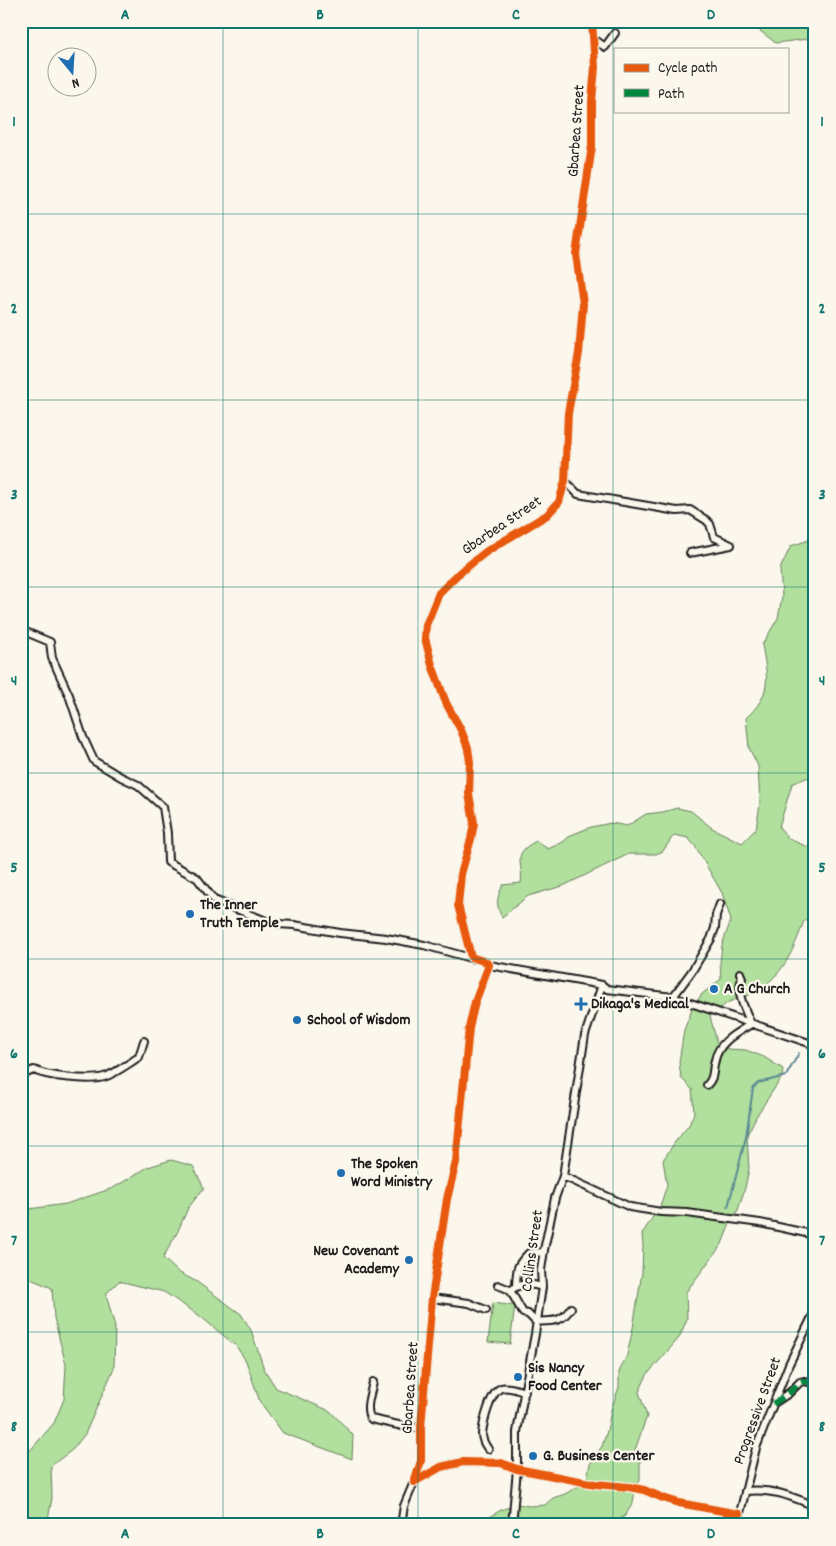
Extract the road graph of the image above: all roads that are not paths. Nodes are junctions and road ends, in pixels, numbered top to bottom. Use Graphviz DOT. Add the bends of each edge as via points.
graph roads {
  1 [pos="592,21"];
  2 [pos="615,33"];
  3 [pos="594,39"];
  4 [pos="565,481"];
  5 [pos="690,553"];
  6 [pos="21,630"];
  7 [pos="720,904"];
  8 [pos="488,964"];
  9 [pos="740,973"];
  10 [pos="602,985"];
  11 [pos="672,997"];
  12 [pos="752,1024"];
  13 [pos="815,1039"];
  14 [pos="144,1041"];
  15 [pos="806,1043"];
  16 [pos="815,1045"];
  17 [pos="21,1075"];
  18 [pos="707,1085"];
  19 [pos="563,1176"];
  20 [pos="815,1235"];
  21 [pos="544,1252"];
  22 [pos="498,1285"];
  23 [pos="516,1286"];
  24 [pos="542,1287"];
  25 [pos="510,1290"];
  26 [pos="432,1298"];
  27 [pos="571,1308"];
  28 [pos="486,1310"];
  29 [pos="815,1311"];
  30 [pos="536,1322"];
  31 [pos="374,1382"];
  32 [pos="815,1383"];
  33 [pos="525,1392"];
  34 [pos="773,1404"];
  35 [pos="421,1427"];
  36 [pos="488,1449"];
  37 [pos="517,1469"];
  38 [pos="414,1482"];
  39 [pos="745,1491"];
  40 [pos="815,1506"];
  41 [pos="739,1514"];
  42 [pos="401,1525"];
  43 [pos="512,1525"];
  44 [pos="737,1525"];
  1 -- 3 [label="street, Gbarbea Street"];
  2 -- 3 [label="street" via="605,47"];
  3 -- 4 [label="street, Gbarbea Street" via="592,146 576,254 583,304 579,353 568,412"];
  4 -- 5 [label="street" via="578,494 677,511 690,510 710,524 714,537 732,545"];
  4 -- 8 [label="street, Gbarbea Street" via="559,502 548,515 487,551 458,574 439,594 426,625 425,638 432,664 468,748 469,794 474,823 461,874 458,905 471,957"];
  6 -- 8 [label="street" via="50,642 52,658 94,761 138,785 163,807 168,862 197,878 214,900 278,924 424,945"];
  7 -- 11 [label="street" via="711,939"];
  8 -- 10 [label="street"];
  8 -- 26 [label="street, Gbarbea Street" via="469,1028 456,1162"];
  9 -- 12 [label="street" via="743,1007"];
  10 -- 11 [label="street" via="607,989"];
  10 -- 19 [label="street, Collins Street" via="585,1035"];
  11 -- 12 [label="street"];
  12 -- 15 [label="street"];
  12 -- 18 [label="street" via="728,1038 716,1057 712,1080"];
  13 -- 15 [label="street"];
  14 -- 17 [label="street" via="139,1057 105,1077 80,1078 34,1070"];
  15 -- 16 [label="street"];
  19 -- 20 [label="street" via="630,1206 760,1223"];
  19 -- 21 [label="street, Collins Street" via="554,1198"];
  21 -- 23 [label="street" via="529,1253 521,1260"];
  21 -- 24 [label="street, Collins Street"];
  22 -- 25 [label="street"];
  23 -- 24 [label="street"];
  23 -- 25 [label="street"];
  24 -- 30 [label="street, Collins Street"];
  25 -- 30 [label="street" via="523,1313"];
  26 -- 28 [label="street" via="469,1303"];
  26 -- 35 [label="street, Gbarbea Street"];
  27 -- 30 [label="street" via="563,1318"];
  29 -- 34 [label="street, Progressive Street"];
  30 -- 33 [label="street, Collins Street"];
  31 -- 35 [label="street" via="368,1408 370,1419"];
  32 -- 34 [label="street" via="800,1382"];
  33 -- 36 [label="street" via="500,1388 494,1394 482,1434"];
  33 -- 37 [label="street, Collins Street" via="517,1432"];
  34 -- 39 [label="street, Progressive Street" via="756,1448"];
  35 -- 38 [label="street, Gbarbea Street" via="421,1461"];
  37 -- 38 [label="street" via="501,1463 463,1462 441,1467"];
  37 -- 41 [label="street" via="595,1484 620,1485 678,1503"];
  37 -- 43 [label="street, Collins Street"];
  38 -- 42 [label="street, Gbarbea Street" via="404,1506"];
  39 -- 40 [label="street" via="761,1489"];
  39 -- 41 [label="street, Progressive Street"];
  41 -- 44 [label="street, Progressive Street"];
}
